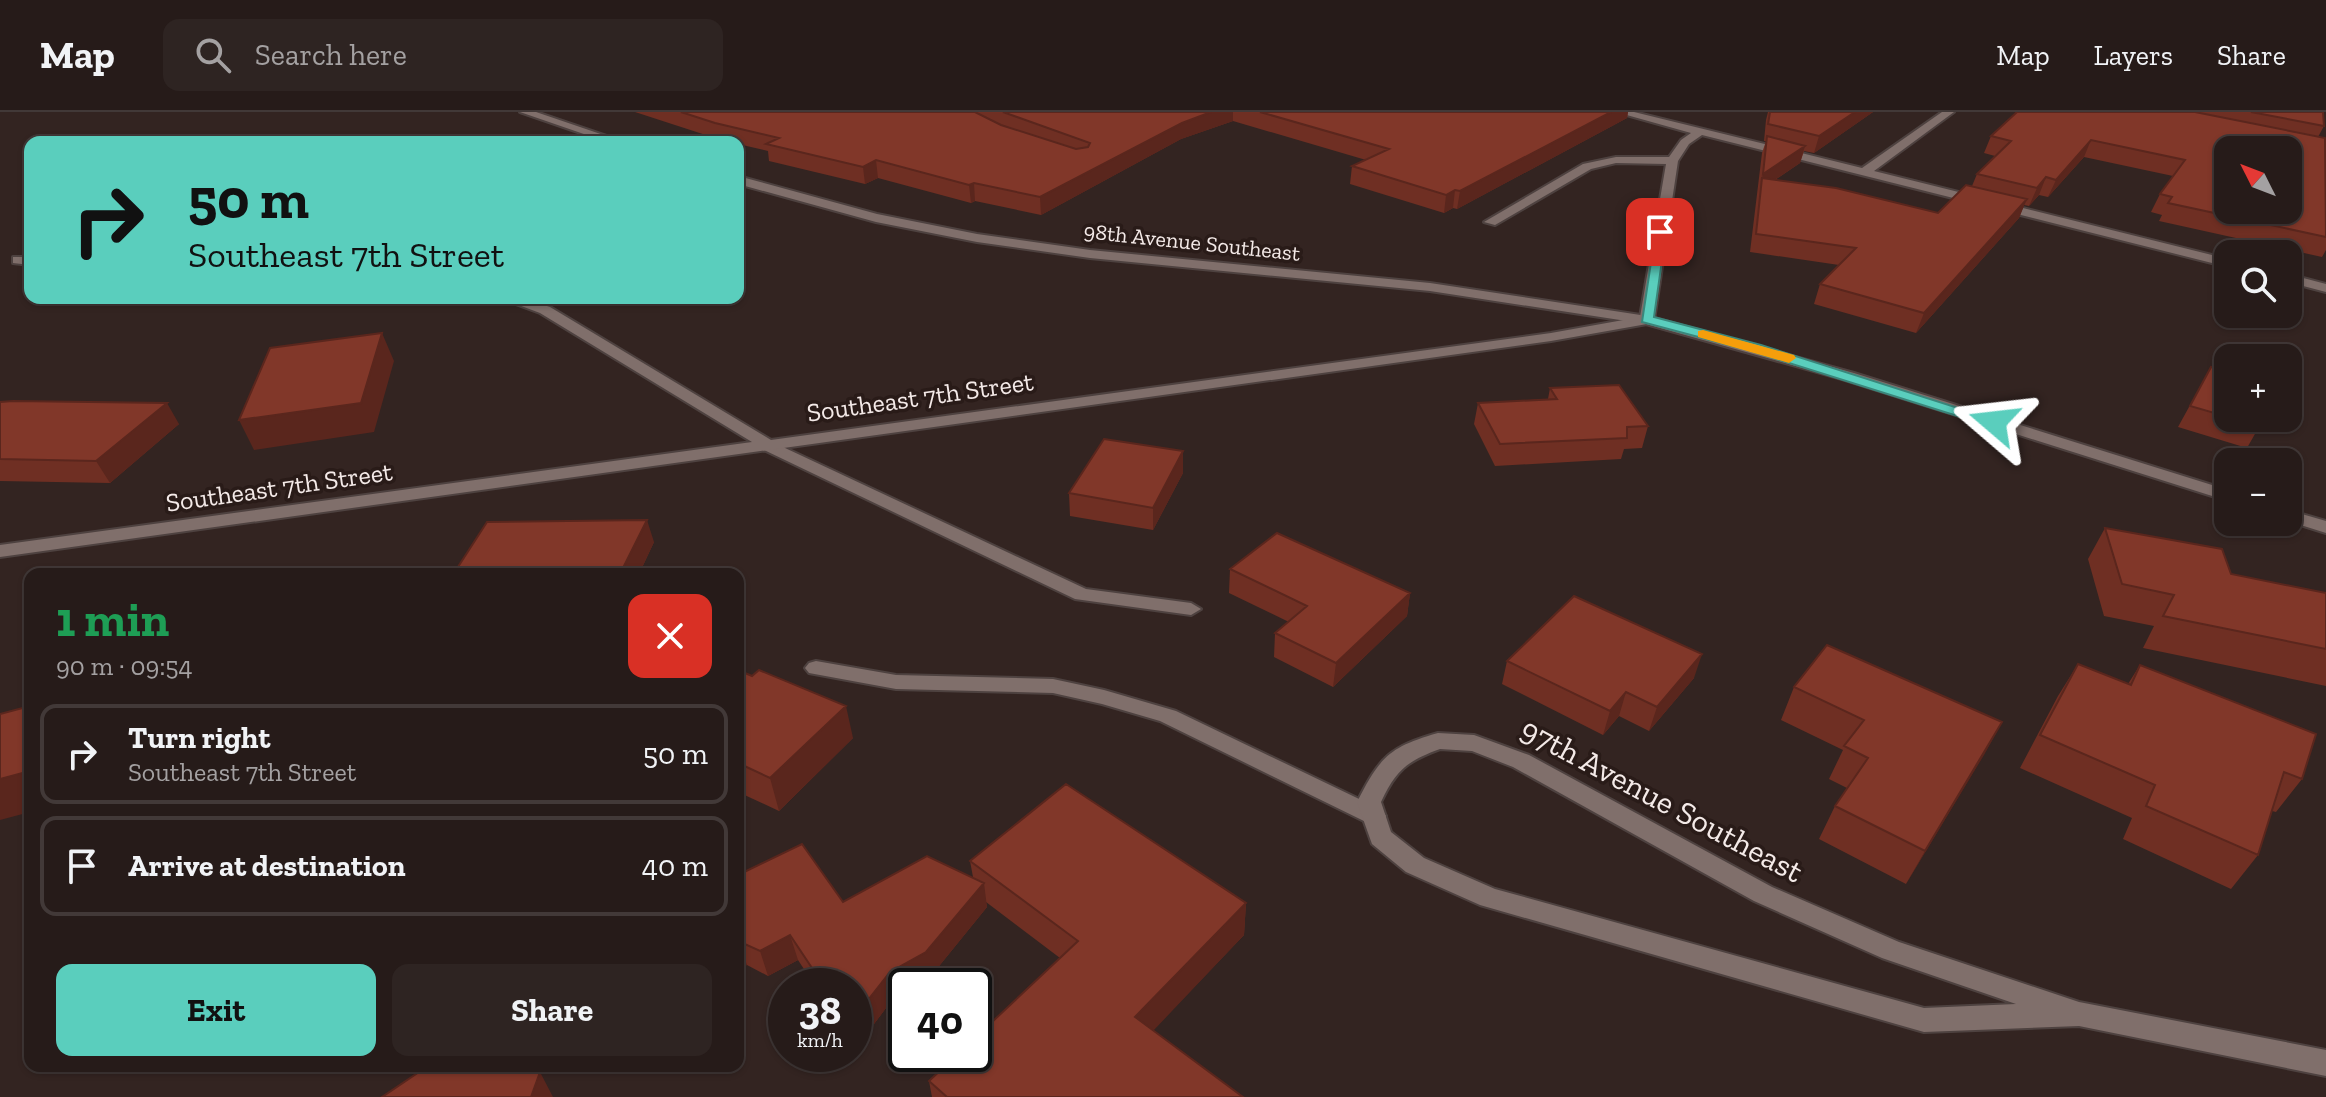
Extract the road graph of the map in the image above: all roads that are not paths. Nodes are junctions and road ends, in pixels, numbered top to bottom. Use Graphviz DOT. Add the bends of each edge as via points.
graph roads {
  1 [pos="525,112"];
  2 [pos="1621,112"];
  3 [pos="1949,112"];
  4 [pos="1701,131"];
  5 [pos="599,136"];
  6 [pos="1672,161"];
  7 [pos="1865,172"];
  8 [pos="744,182"];
  9 [pos="1490,222"];
  10 [pos="2214,259"];
  11 [pos="2302,282"];
  12 [pos="2326,288"];
  13 [pos="526,304"];
  14 [pos="1647,320"];
  15 [pos="768,445"];
  16 [pos="2214,492"];
  17 [pos="2302,519"];
  18 [pos="2326,527"];
  19 [pos="0,551"];
  20 [pos="1191,609"];
  21 [pos="816,668"];
  22 [pos="1374,816"];
  23 [pos="2079,1014"];
  24 [pos="2326,1063"];
  1 -- 5 [label="street"];
  2 -- 4 [label="street"];
  3 -- 7 [label="street"];
  4 -- 6 [label="street"];
  4 -- 7 [label="street"];
  6 -- 9 [label="street" via="1616,160 1587,166"];
  6 -- 14 [label="street"];
  7 -- 10 [label="street"];
  8 -- 14 [label="street, 98th Avenue Southeast" via="876,218 977,238 1430,287"];
  11 -- 12 [label="street"];
  13 -- 15 [label="street" via="545,310"];
  14 -- 15 [label="street, Southeast 7th Street"];
  14 -- 16 [label="street, 98th Avenue Southeast" via="1802,362"];
  15 -- 19 [label="street, Southeast 7th Street"];
  15 -- 20 [label="street" via="1082,595"];
  17 -- 18 [label="street"];
  21 -- 22 [label="street" via="896,682 1053,686 1104,697 1168,716"];
  22 -- 23 [label="street, 97th Avenue Southeast" via="1381,837 1415,865 1489,898 1894,1012 1924,1020"];
  22 -- 23 [label="street, 97th Avenue Southeast" via="1369,802 1383,774 1403,754 1438,741 1474,743 1521,761 1763,894 1891,950"];
  23 -- 24 [label="street, 97th Avenue Southeast"];
}
